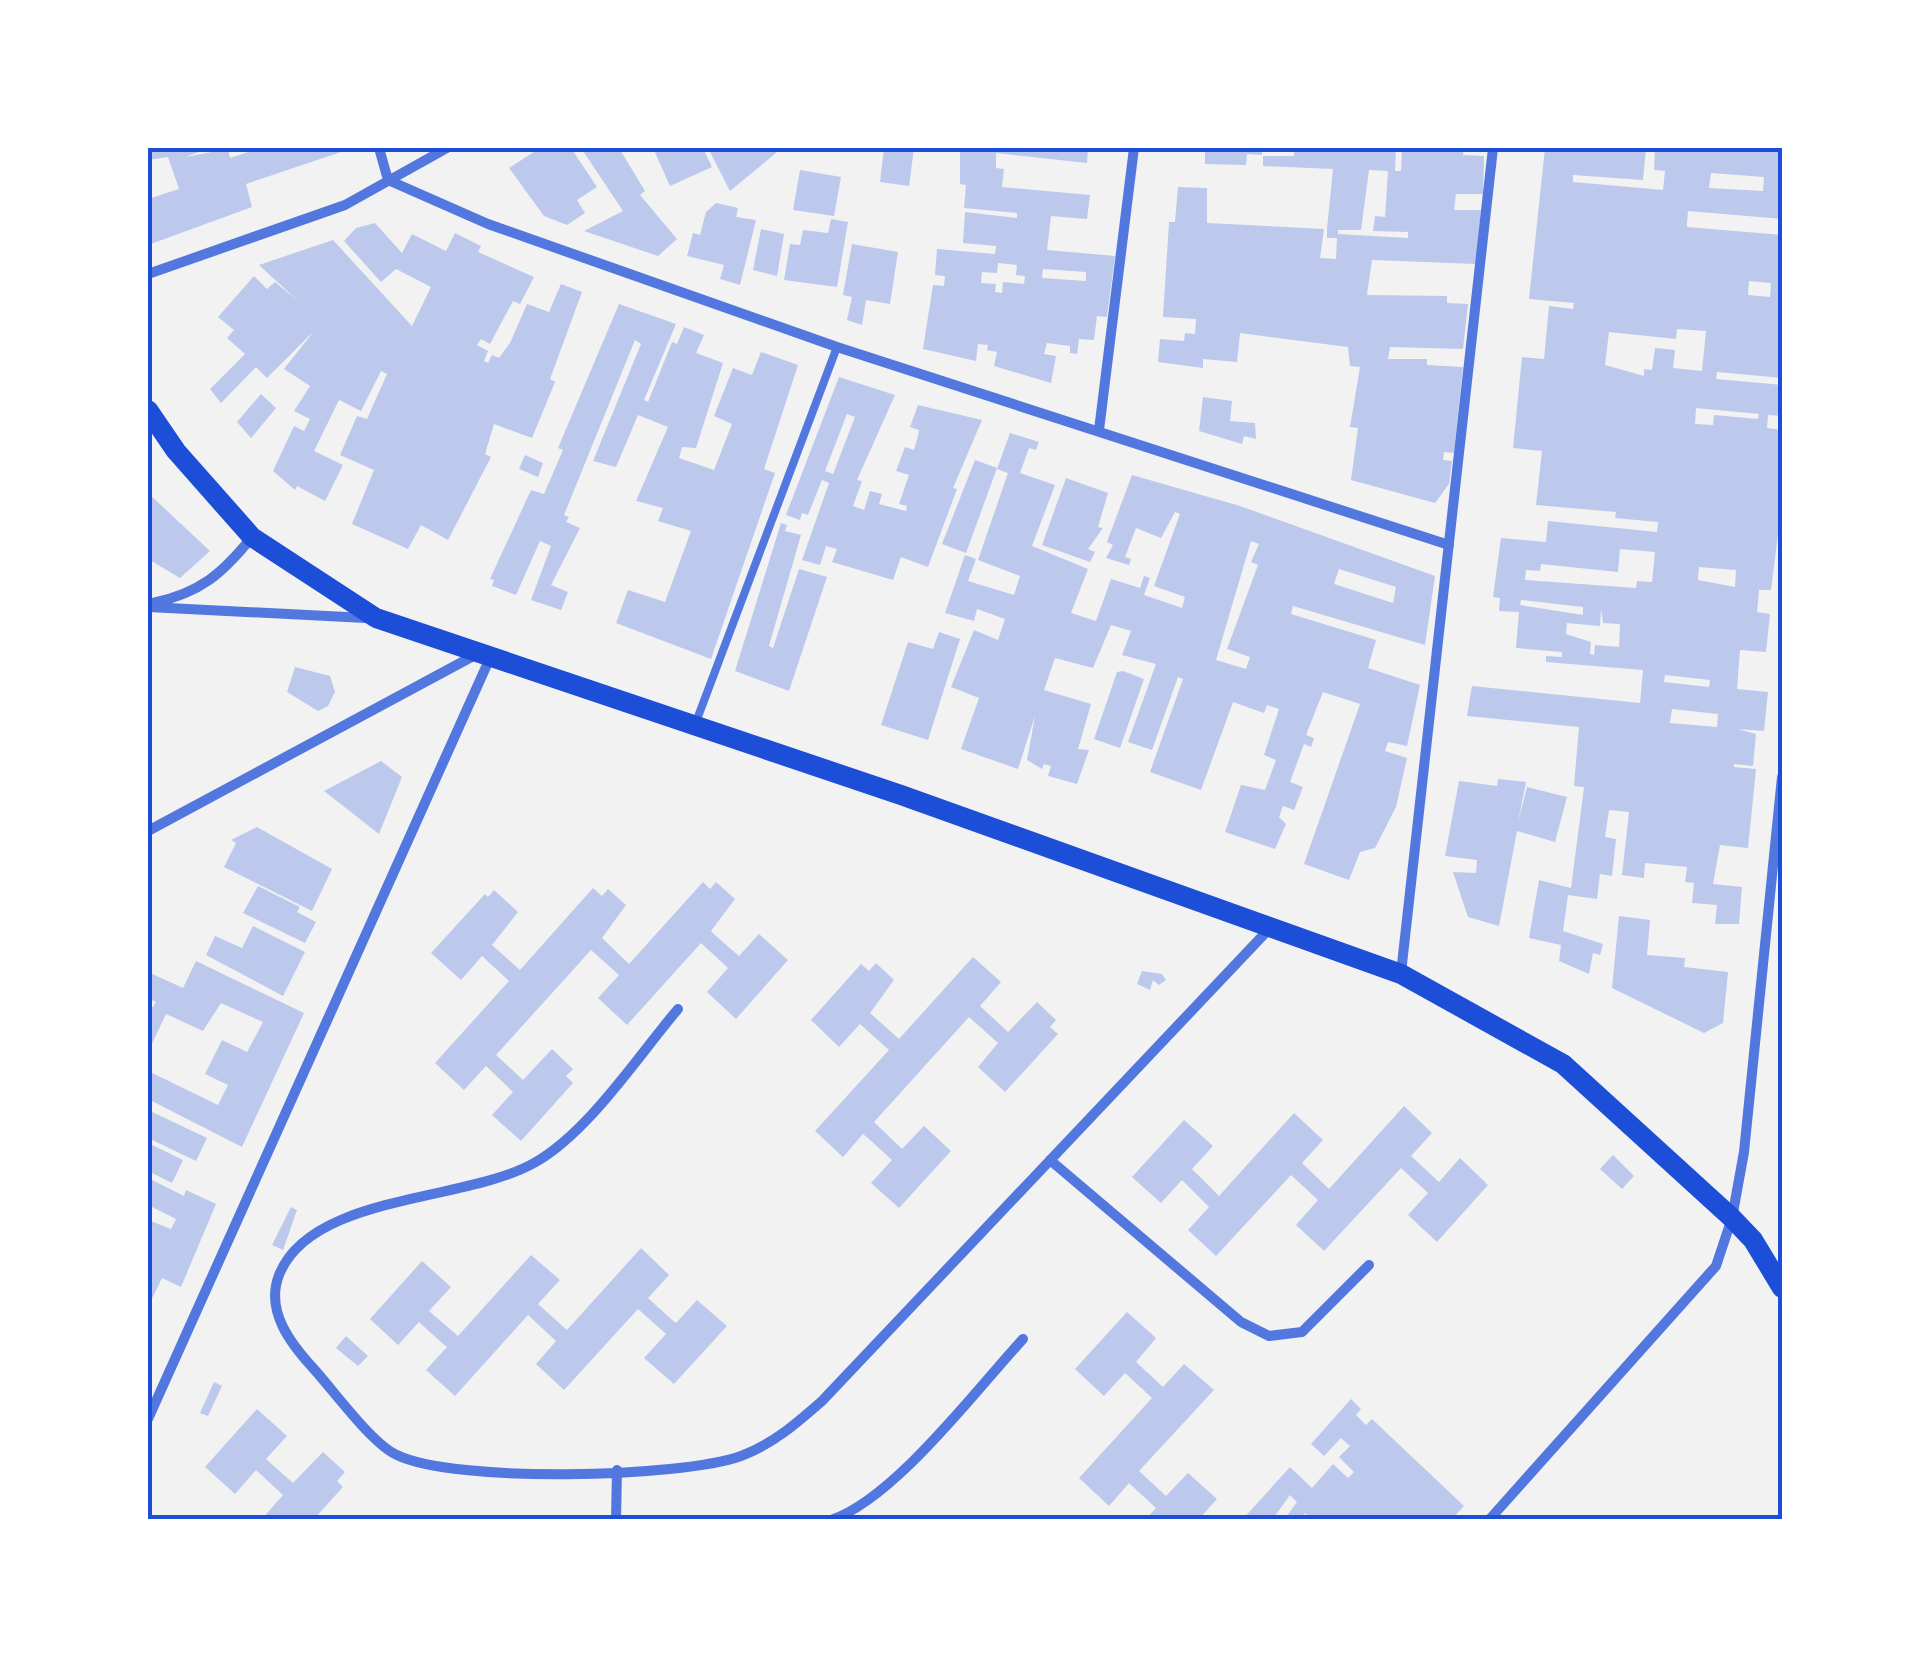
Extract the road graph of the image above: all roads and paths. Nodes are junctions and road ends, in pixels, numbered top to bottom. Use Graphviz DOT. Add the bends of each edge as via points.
graph roads {
  1 [pos="379,148"];
  2 [pos="446,148"];
  3 [pos="1134,148"];
  4 [pos="1493,148"];
  5 [pos="388,180"];
  6 [pos="148,274"];
  7 [pos="837,347"];
  8 [pos="148,410"];
  9 [pos="1099,430"];
  10 [pos="252,536"];
  11 [pos="1448,546"];
  12 [pos="148,606"];
  13 [pos="376,618"];
  14 [pos="483,656"];
  15 [pos="695,726"];
  16 [pos="1782,777"];
  17 [pos="148,831"];
  18 [pos="1271,926"];
  19 [pos="1400,974"];
  20 [pos="678,1009"];
  21 [pos="1050,1160"];
  22 [pos="1732,1218"];
  23 [pos="1370,1265"];
  24 [pos="1782,1288"];
  25 [pos="1023,1339"];
  26 [pos="148,1419"];
  27 [pos="616,1470"];
  28 [pos="616,1520"];
  29 [pos="831,1520"];
  30 [pos="1489,1520"];
  1 -- 5 [label="street"];
  2 -- 5 [label="street"];
  3 -- 9 [label="street"];
  4 -- 11 [label="street"];
  5 -- 6 [label="street" via="345,205"];
  5 -- 7 [label="street" via="488,224"];
  7 -- 9 [label="street"];
  7 -- 15 [label="lane"];
  8 -- 10 [label="main road"];
  9 -- 11 [label="street"];
  10 -- 12 [label="street" via="208,584"];
  10 -- 13 [label="main road"];
  11 -- 19 [label="street"];
  12 -- 13 [label="street"];
  13 -- 14 [label="main road"];
  14 -- 15 [label="main road"];
  14 -- 17 [label="street"];
  14 -- 26 [label="street"];
  15 -- 18 [label="main road"];
  16 -- 22 [label="street" via="1753,1080"];
  18 -- 19 [label="main road"];
  18 -- 21 [label="street"];
  19 -- 22 [label="main road" via="1563,1064"];
  20 -- 27 [label="street" via="568,1138 534,1164 350,1216 306,1237 279,1273 275,1293 288,1340 392,1454 426,1467 472,1472"];
  21 -- 23 [label="street" via="1241,1322 1268,1336 1302,1332"];
  21 -- 27 [label="street" via="779,1438 739,1457"];
  22 -- 24 [label="main road" via="1754,1240"];
  22 -- 30 [label="street" via="1716,1266"];
  25 -- 29 [label="street" via="885,1488"];
  27 -- 28 [label="street"];
}
